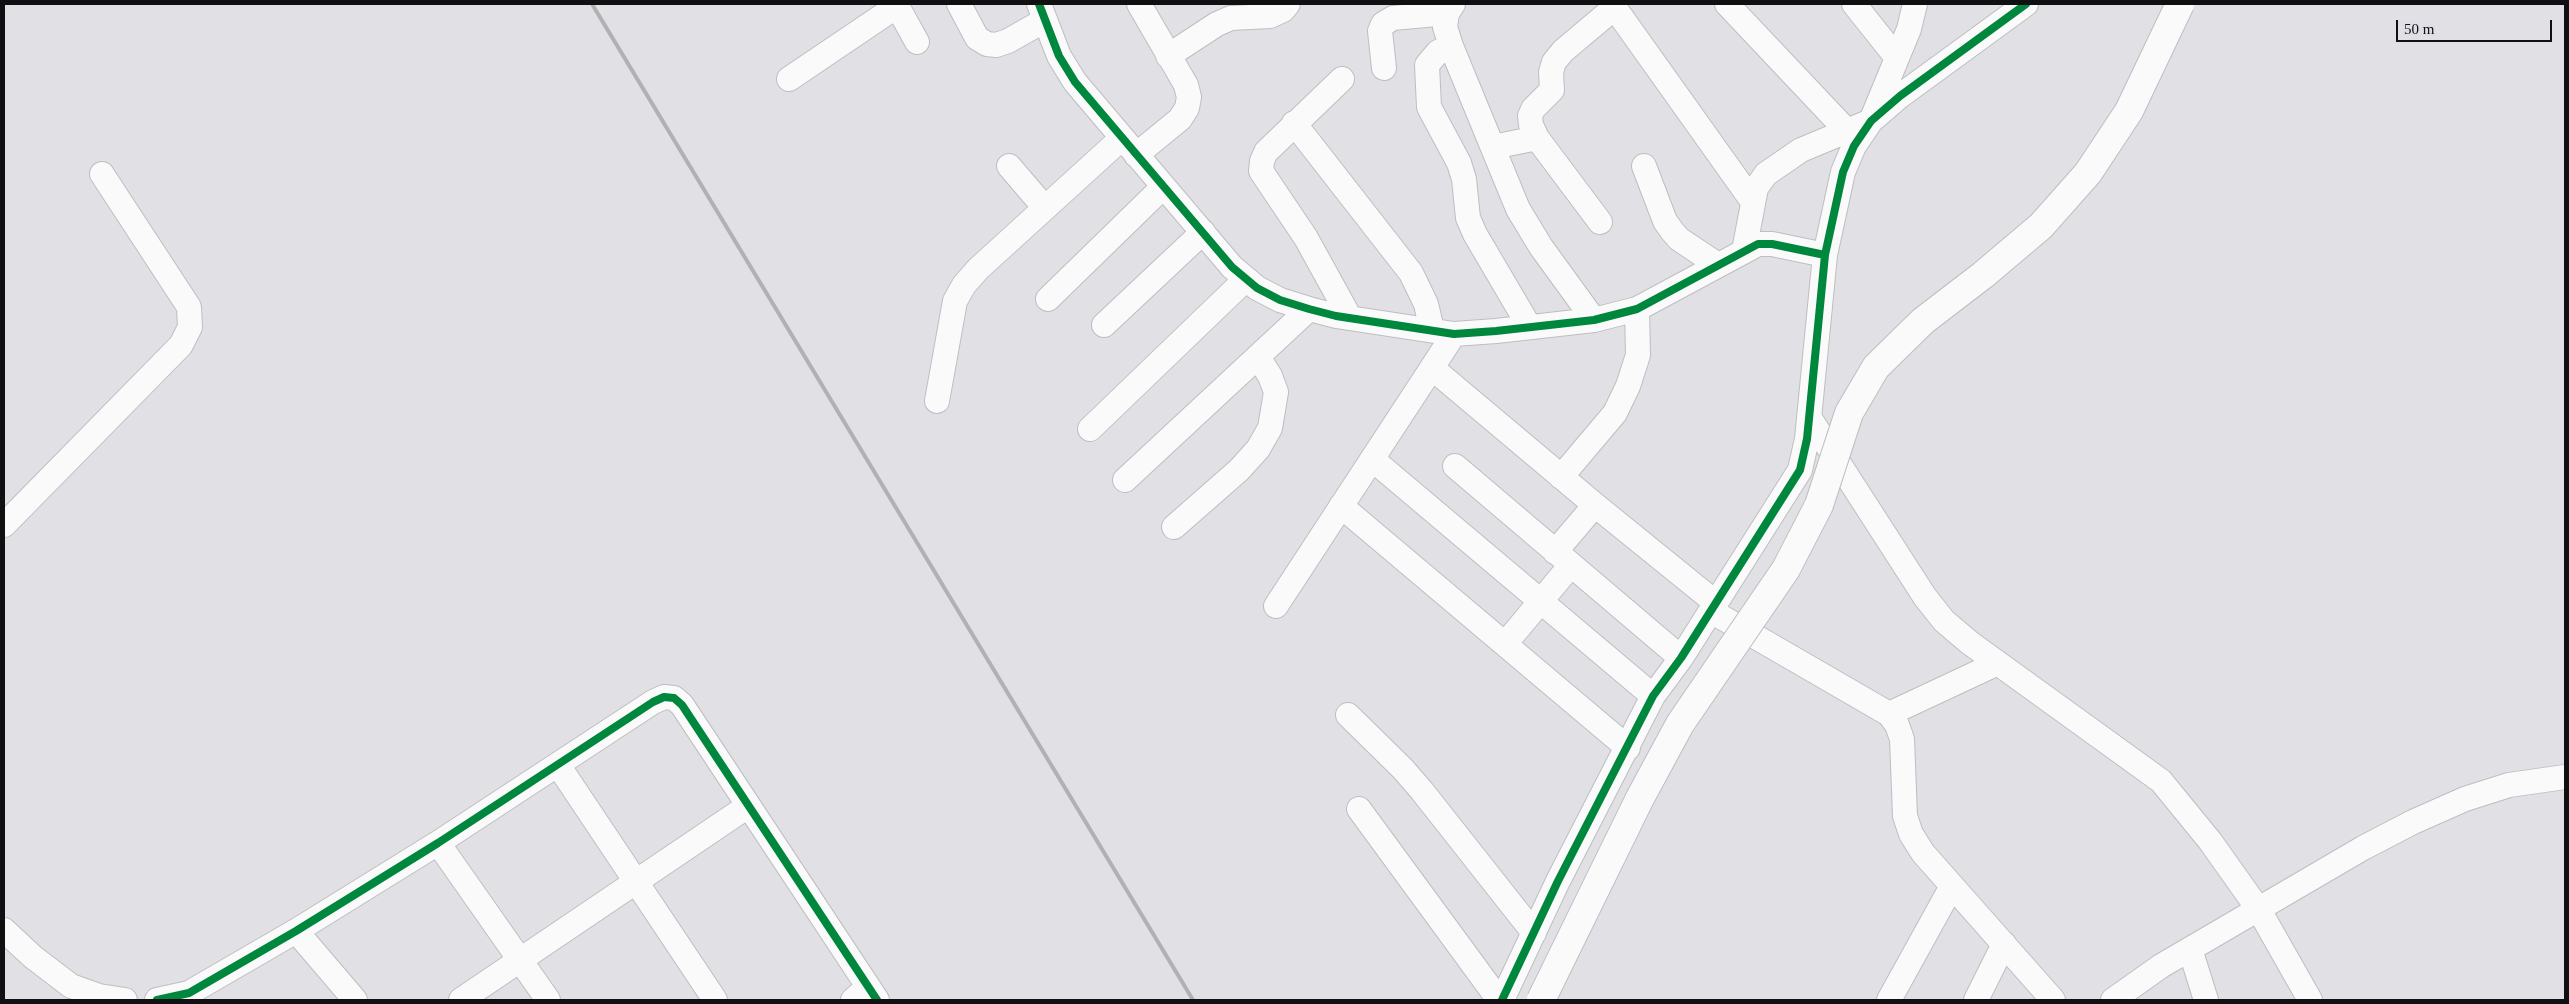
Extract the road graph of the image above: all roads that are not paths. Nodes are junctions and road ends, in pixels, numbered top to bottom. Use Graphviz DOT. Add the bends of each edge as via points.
graph roads {
  1 [pos="959,4"];
  2 [pos="1139,4"];
  3 [pos="1288,4"];
  4 [pos="1727,4"];
  5 [pos="1854,4"];
  6 [pos="1916,4"];
  7 [pos="2026,4"];
  8 [pos="2180,4"];
  9 [pos="897,5"];
  10 [pos="1613,6"];
  11 [pos="1450,7"];
  12 [pos="1042,12"];
  13 [pos="917,42"];
  14 [pos="1451,46"];
  15 [pos="1168,56"];
  16 [pos="1897,58"];
  17 [pos="1384,68"];
  18 [pos="789,79"];
  19 [pos="1342,79"];
  20 [pos="1871,121"];
  21 [pos="1294,124"];
  22 [pos="1847,131"];
  23 [pos="1537,138"];
  24 [pos="1129,147"];
  25 [pos="1493,147"];
  26 [pos="1009,166"];
  27 [pos="1644,166"];
  28 [pos="102,174"];
  29 [pos="1163,187"];
  30 [pos="1753,202"];
  31 [pos="1045,208"];
  32 [pos="1600,222"];
  33 [pos="1203,232"];
  34 [pos="1744,251"];
  35 [pos="1826,255"];
  36 [pos="1718,265"];
  37 [pos="1246,279"];
  38 [pos="1048,299"];
  39 [pos="1309,309"];
  40 [pos="1637,309"];
  41 [pos="1350,318"];
  42 [pos="1594,320"];
  43 [pos="1104,325"];
  44 [pos="1529,326"];
  45 [pos="1443,332"];
  46 [pos="1258,357"];
  47 [pos="1432,368"];
  48 [pos="937,401"];
  49 [pos="1809,417"];
  50 [pos="1090,429"];
  51 [pos="1372,459"];
  52 [pos="1455,466"];
  53 [pos="1561,477"];
  54 [pos="1125,480"];
  55 [pos="1595,505"];
  56 [pos="1341,506"];
  57 [pos="4,525"];
  58 [pos="1174,527"];
  59 [pos="1563,559"];
  60 [pos="1540,602"];
  61 [pos="1276,606"];
  62 [pos="1714,607"];
  63 [pos="1505,644"];
  64 [pos="1681,658"];
  65 [pos="1998,662"];
  66 [pos="1654,696"];
  67 [pos="1889,714"];
  68 [pos="1348,715"];
  69 [pos="1628,748"];
  70 [pos="558,765"];
  71 [pos="2565,777"];
  72 [pos="748,806"];
  73 [pos="1359,809"];
  74 [pos="438,843"];
  75 [pos="636,882"];
  76 [pos="1952,886"];
  77 [pos="2259,910"];
  78 [pos="4,930"];
  79 [pos="296,931"];
  80 [pos="1534,933"];
  81 [pos="2004,944"];
  82 [pos="2190,949"];
  83 [pos="520,960"];
  84 [pos="866,996"];
  85 [pos="189,997"];
  86 [pos="125,1000"];
  87 [pos="157,1000"];
  88 [pos="355,1000"];
  89 [pos="461,1000"];
  90 [pos="548,1000"];
  91 [pos="715,1000"];
  92 [pos="1500,1000"];
  93 [pos="1541,1000"];
  94 [pos="1889,1000"];
  95 [pos="1976,1000"];
  96 [pos="2053,1000"];
  97 [pos="2113,1000"];
  98 [pos="2206,1000"];
  99 [pos="2310,1000"];
  1 -- 12 [label="street" via="977,38 996,45 1008,41"];
  2 -- 15 [label="street"];
  3 -- 15 [label="street" via="1284,10 1270,16 1231,18 1217,24"];
  4 -- 22 [label="street"];
  5 -- 16 [label="street"];
  6 -- 16 [label="street"];
  7 -- 20 [label="street"];
  8 -- 93 [label="main road, bridge" via="2129,111 2088,173 2041,226 1923,321 1876,367 1848,413 1819,505 1786,569 1680,724"];
  9 -- 13 [label="street"];
  9 -- 18 [label="street"];
  10 -- 23 [label="street" via="1554,62 1552,90 1530,116"];
  10 -- 30 [label="street"];
  11 -- 14 [label="street" via="1445,27"];
  11 -- 17 [label="street" via="1394,18 1383,24 1380,31"];
  12 -- 24 [label="street" via="1058,56 1075,82"];
  14 -- 25 [label="street"];
  14 -- 44 [label="street" via="1438,52 1427,65 1429,108 1459,163 1468,218 1475,234"];
  15 -- 24 [label="street" via="1186,85 1189,96 1187,108 1180,119"];
  16 -- 20 [label="street"];
  19 -- 21 [label="street"];
  20 -- 22 [label="street"];
  20 -- 35 [label="street" via="1854,146 1843,172"];
  21 -- 41 [label="street" via="1266,152 1261,172 1306,238"];
  21 -- 45 [label="street" via="1411,273"];
  22 -- 30 [label="street" via="1783,161 1766,174 1756,188"];
  23 -- 25 [label="street"];
  23 -- 32 [label="street"];
  24 -- 29 [label="street"];
  24 -- 31 [label="street"];
  25 -- 42 [label="street" via="1528,228"];
  26 -- 31 [label="street"];
  27 -- 36 [label="street" via="1672,231"];
  28 -- 57 [label="street" via="189,307 190,327 181,345"];
  29 -- 33 [label="street"];
  29 -- 38 [label="street"];
  30 -- 34 [label="street"];
  31 -- 48 [label="street" via="978,269 955,301"];
  33 -- 37 [label="street"];
  33 -- 43 [label="street"];
  34 -- 35 [label="street" via="1758,244 1772,244"];
  34 -- 36 [label="street"];
  35 -- 49 [label="street"];
  36 -- 40 [label="street"];
  37 -- 39 [label="street" via="1280,300"];
  37 -- 50 [label="street"];
  39 -- 41 [label="street"];
  39 -- 46 [label="street"];
  40 -- 42 [label="street"];
  40 -- 53 [label="street" via="1638,355 1628,386 1615,413"];
  41 -- 45 [label="street"];
  42 -- 44 [label="street"];
  44 -- 45 [label="street"];
  45 -- 47 [label="street"];
  46 -- 54 [label="street"];
  46 -- 58 [label="street" via="1276,392 1270,428 1258,449 1239,470"];
  47 -- 51 [label="street"];
  47 -- 53 [label="street"];
  49 -- 62 [label="street" via="1800,470"];
  49 -- 65 [label="street" via="1925,597 1944,621"];
  51 -- 56 [label="street"];
  51 -- 60 [label="street"];
  52 -- 59 [label="street"];
  53 -- 55 [label="street"];
  55 -- 59 [label="street"];
  55 -- 62 [label="street"];
  56 -- 61 [label="street"];
  56 -- 63 [label="street"];
  59 -- 60 [label="street"];
  59 -- 64 [label="street"];
  60 -- 63 [label="street"];
  60 -- 66 [label="street"];
  62 -- 64 [label="street"];
  62 -- 67 [label="street"];
  63 -- 69 [label="street"];
  64 -- 66 [label="street"];
  65 -- 67 [label="street"];
  65 -- 77 [label="street" via="2161,781 2210,841"];
  66 -- 69 [label="street"];
  67 -- 76 [label="street" via="1902,739 1905,816 1923,853"];
  68 -- 80 [label="street" via="1415,784"];
  69 -- 80 [label="street"];
  70 -- 72 [label="street" via="653,702 664,697 674,698 682,705"];
  70 -- 74 [label="street"];
  70 -- 75 [label="street"];
  71 -- 77 [label="street" via="2509,784 2465,799 2363,848"];
  72 -- 75 [label="street"];
  72 -- 84 [label="street"];
  73 -- 92 [label="street"];
  74 -- 79 [label="street"];
  74 -- 83 [label="street"];
  75 -- 83 [label="street"];
  75 -- 91 [label="street"];
  76 -- 81 [label="street"];
  76 -- 94 [label="street"];
  77 -- 82 [label="street"];
  77 -- 99 [label="street"];
  78 -- 86 [label="street" via="72,986 99,996"];
  79 -- 85 [label="street"];
  79 -- 88 [label="street"];
  80 -- 92 [label="street"];
  81 -- 95 [label="street"];
  81 -- 96 [label="street"];
  82 -- 97 [label="street"];
  82 -- 98 [label="street"];
  83 -- 89 [label="street"];
  83 -- 90 [label="street"];
  85 -- 87 [label="street"];
}
